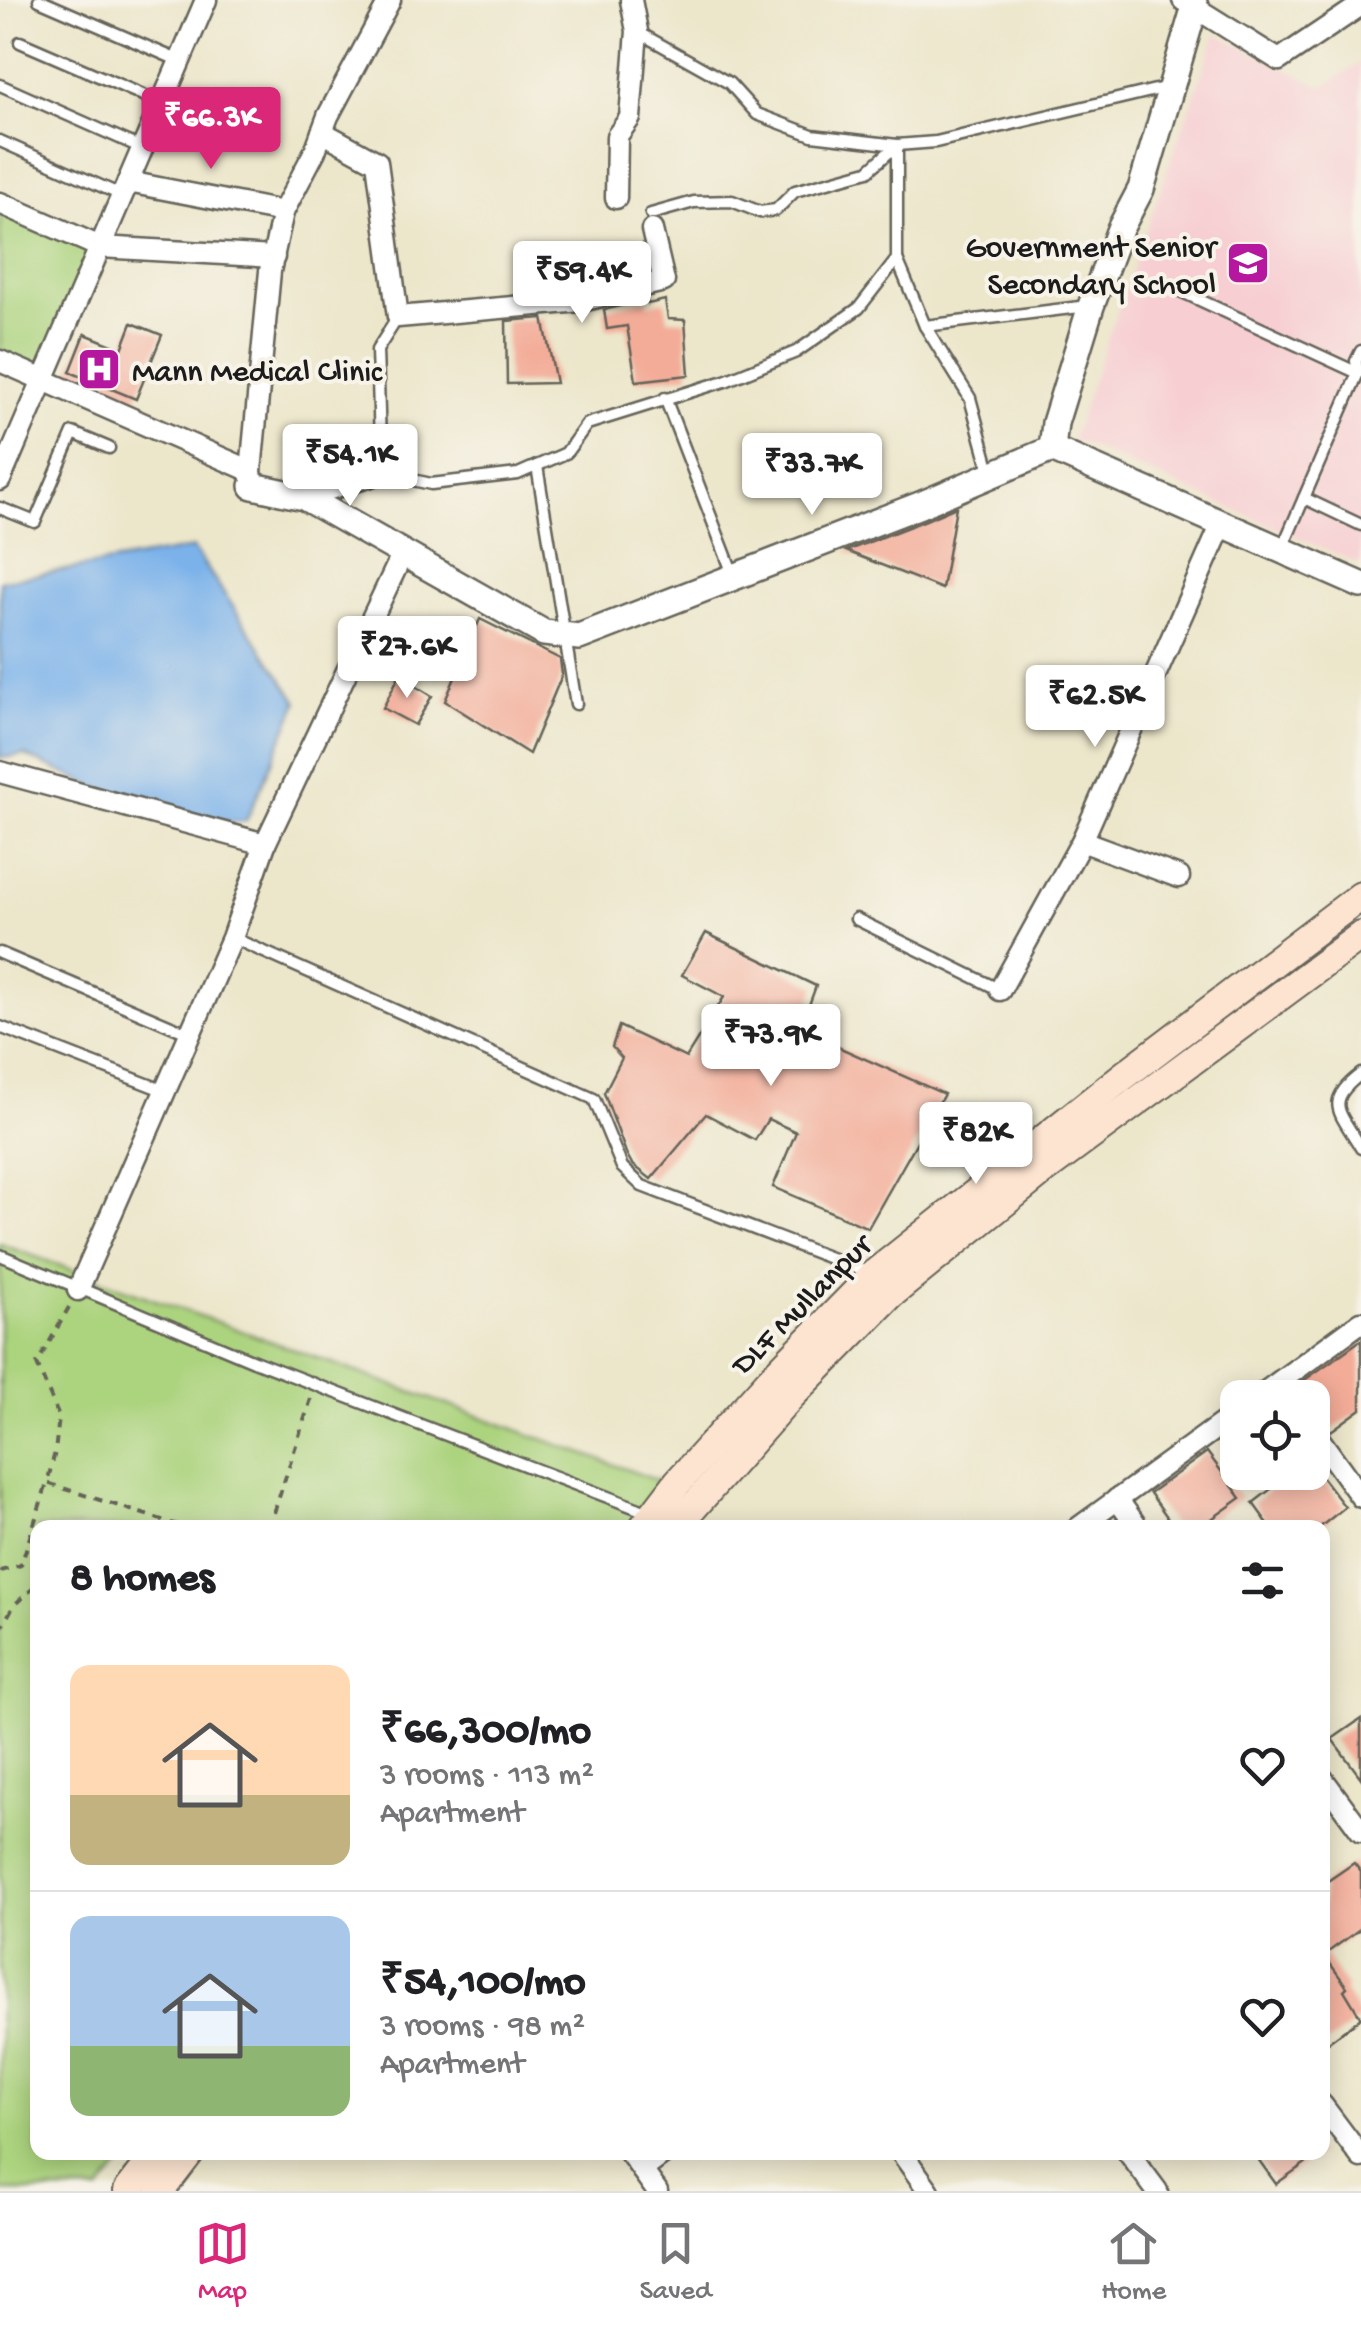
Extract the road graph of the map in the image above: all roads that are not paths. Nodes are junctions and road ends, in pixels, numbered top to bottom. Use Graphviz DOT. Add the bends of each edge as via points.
graph roads {
  1 [pos="39,0"];
  2 [pos="206,0"];
  3 [pos="390,0"];
  4 [pos="631,0"];
  5 [pos="1194,2"];
  6 [pos="1361,4"];
  7 [pos="637,32"];
  8 [pos="20,42"];
  9 [pos="180,61"];
  10 [pos="0,85"];
  11 [pos="1174,86"];
  12 [pos="162,104"];
  13 [pos="322,132"];
  14 [pos="0,141"];
  15 [pos="896,145"];
  16 [pos="142,148"];
  17 [pos="125,188"];
  18 [pos="616,198"];
  19 [pos="0,202"];
  20 [pos="283,212"];
  21 [pos="652,222"];
  22 [pos="100,247"];
  23 [pos="274,257"];
  24 [pos="898,258"];
  25 [pos="1167,285"];
  26 [pos="1091,306"];
  27 [pos="398,318"];
  28 [pos="925,326"];
  29 [pos="1361,351"];
  30 [pos="0,361"];
  31 [pos="1358,373"];
  32 [pos="43,380"];
  33 [pos="665,398"];
  34 [pos="9,434"];
  35 [pos="109,448"];
  36 [pos="1052,450"];
  37 [pos="537,466"];
  38 [pos="381,473"];
  39 [pos="991,475"];
  40 [pos="252,478"];
  41 [pos="0,480"];
  42 [pos="304,497"];
  43 [pos="1304,498"];
  44 [pos="0,508"];
  45 [pos="1361,525"];
  46 [pos="1221,526"];
  47 [pos="1281,552"];
  48 [pos="403,553"];
  49 [pos="734,578"];
  50 [pos="1361,586"];
  51 [pos="565,635"];
  52 [pos="576,704"];
  53 [pos="0,772"];
  54 [pos="1082,840"];
  55 [pos="265,844"];
  56 [pos="1179,877"];
  57 [pos="1361,896"];
  58 [pos="856,919"];
  59 [pos="1361,936"];
  60 [pos="232,938"];
  61 [pos="0,953"];
  62 [pos="1000,990"];
  63 [pos="0,1027"];
  64 [pos="190,1034"];
  65 [pos="1361,1074"];
  66 [pos="165,1091"];
  67 [pos="1361,1148"];
  68 [pos="0,1255"];
  69 [pos="873,1275"];
  70 [pos="78,1290"];
  71 [pos="1361,1322"];
  72 [pos="1295,1380"];
  73 [pos="1220,1425"];
  74 [pos="1330,1455"];
  75 [pos="1361,1497"];
  76 [pos="1117,1499"];
  77 [pos="650,1520"];
  78 [pos="659,1520"];
  79 [pos="660,1520"];
  80 [pos="1089,1520"];
  81 [pos="1132,1520"];
  82 [pos="1330,1787"];
  83 [pos="1358,1820"];
  84 [pos="1330,2116"];
  85 [pos="1361,2158"];
  86 [pos="152,2160"];
  87 [pos="184,2160"];
  88 [pos="635,2160"];
  89 [pos="655,2160"];
  90 [pos="907,2160"];
  91 [pos="1134,2160"];
  92 [pos="642,2170"];
  93 [pos="128,2191"];
  94 [pos="160,2191"];
  95 [pos="657,2191"];
  96 [pos="929,2191"];
  97 [pos="1157,2191"];
  1 -- 9 [label="lane"];
  2 -- 9 [label="street"];
  3 -- 13 [label="street"];
  4 -- 7 [label="street"];
  5 -- 6 [label="street" via="1279,60"];
  5 -- 11 [label="street"];
  7 -- 15 [label="lane" via="729,83 756,114 812,136"];
  7 -- 18 [label="street" via="630,118 617,136"];
  8 -- 12 [label="lane"];
  9 -- 12 [label="street"];
  10 -- 16 [label="lane"];
  11 -- 15 [label="lane" via="936,142"];
  11 -- 26 [label="street" via="1141,189"];
  12 -- 16 [label="street"];
  13 -- 20 [label="street"];
  13 -- 27 [label="street" via="376,162"];
  14 -- 17 [label="lane"];
  15 -- 21 [label="lane" via="868,171 795,191 776,210 694,202"];
  15 -- 24 [label="lane"];
  16 -- 17 [label="street"];
  17 -- 20 [label="street"];
  17 -- 22 [label="street"];
  19 -- 22 [label="street"];
  20 -- 23 [label="street"];
  21 -- 27 [label="street" via="664,281 580,301"];
  22 -- 23 [label="street"];
  22 -- 32 [label="street"];
  23 -- 40 [label="street"];
  24 -- 28 [label="lane"];
  24 -- 33 [label="lane" via="859,308 796,352"];
  25 -- 31 [label="lane"];
  26 -- 28 [label="lane"];
  26 -- 36 [label="street"];
  27 -- 38 [label="lane" via="377,350"];
  28 -- 39 [label="lane" via="970,398"];
  29 -- 31 [label="lane"];
  30 -- 32 [label="street"];
  31 -- 43 [label="lane"];
  32 -- 34 [label="street"];
  32 -- 40 [label="street"];
  33 -- 37 [label="lane" via="587,424 566,454"];
  33 -- 49 [label="lane"];
  34 -- 41 [label="street"];
  35 -- 44 [label="lane" via="74,433 35,522"];
  36 -- 39 [label="street"];
  36 -- 46 [label="street"];
  37 -- 38 [label="lane" via="431,484"];
  37 -- 51 [label="lane"];
  38 -- 42 [label="street"];
  39 -- 49 [label="street"];
  40 -- 42 [label="street"];
  42 -- 48 [label="street"];
  43 -- 45 [label="lane"];
  43 -- 47 [label="lane"];
  46 -- 47 [label="street"];
  46 -- 54 [label="street"];
  47 -- 50 [label="street"];
  48 -- 51 [label="street" via="544,633"];
  48 -- 55 [label="street"];
  49 -- 51 [label="street" via="579,637"];
  51 -- 52 [label="lane"];
  53 -- 55 [label="street"];
  54 -- 56 [label="street"];
  54 -- 62 [label="street"];
  55 -- 60 [label="street"];
  57 -- 69 [label="main road, DLF Mullanpur"];
  58 -- 62 [label="lane"];
  59 -- 79 [label="main road, DLF Mullanpur" via="1044,1170 891,1294"];
  60 -- 64 [label="street"];
  60 -- 69 [label="lane" via="594,1099 622,1168 642,1186"];
  61 -- 64 [label="lane"];
  63 -- 66 [label="lane"];
  64 -- 66 [label="street"];
  65 -- 67 [label="lane" via="1337,1098"];
  66 -- 70 [label="street"];
  68 -- 70 [label="lane"];
  69 -- 78 [label="main road, DLF Mullanpur" via="678,1482"];
  70 -- 77 [label="lane"];
  71 -- 72 [label="street"];
  73 -- 76 [label="street"];
  74 -- 75 [label="street"];
  76 -- 80 [label="street"];
  76 -- 81 [label="street"];
  82 -- 83 [label="street"];
  84 -- 85 [label="street"];
  86 -- 93 [label="main road"];
  87 -- 94 [label="main road"];
  88 -- 92 [label="street"];
  89 -- 92 [label="street"];
  90 -- 96 [label="street"];
  91 -- 97 [label="street"];
  92 -- 95 [label="street"];
}
